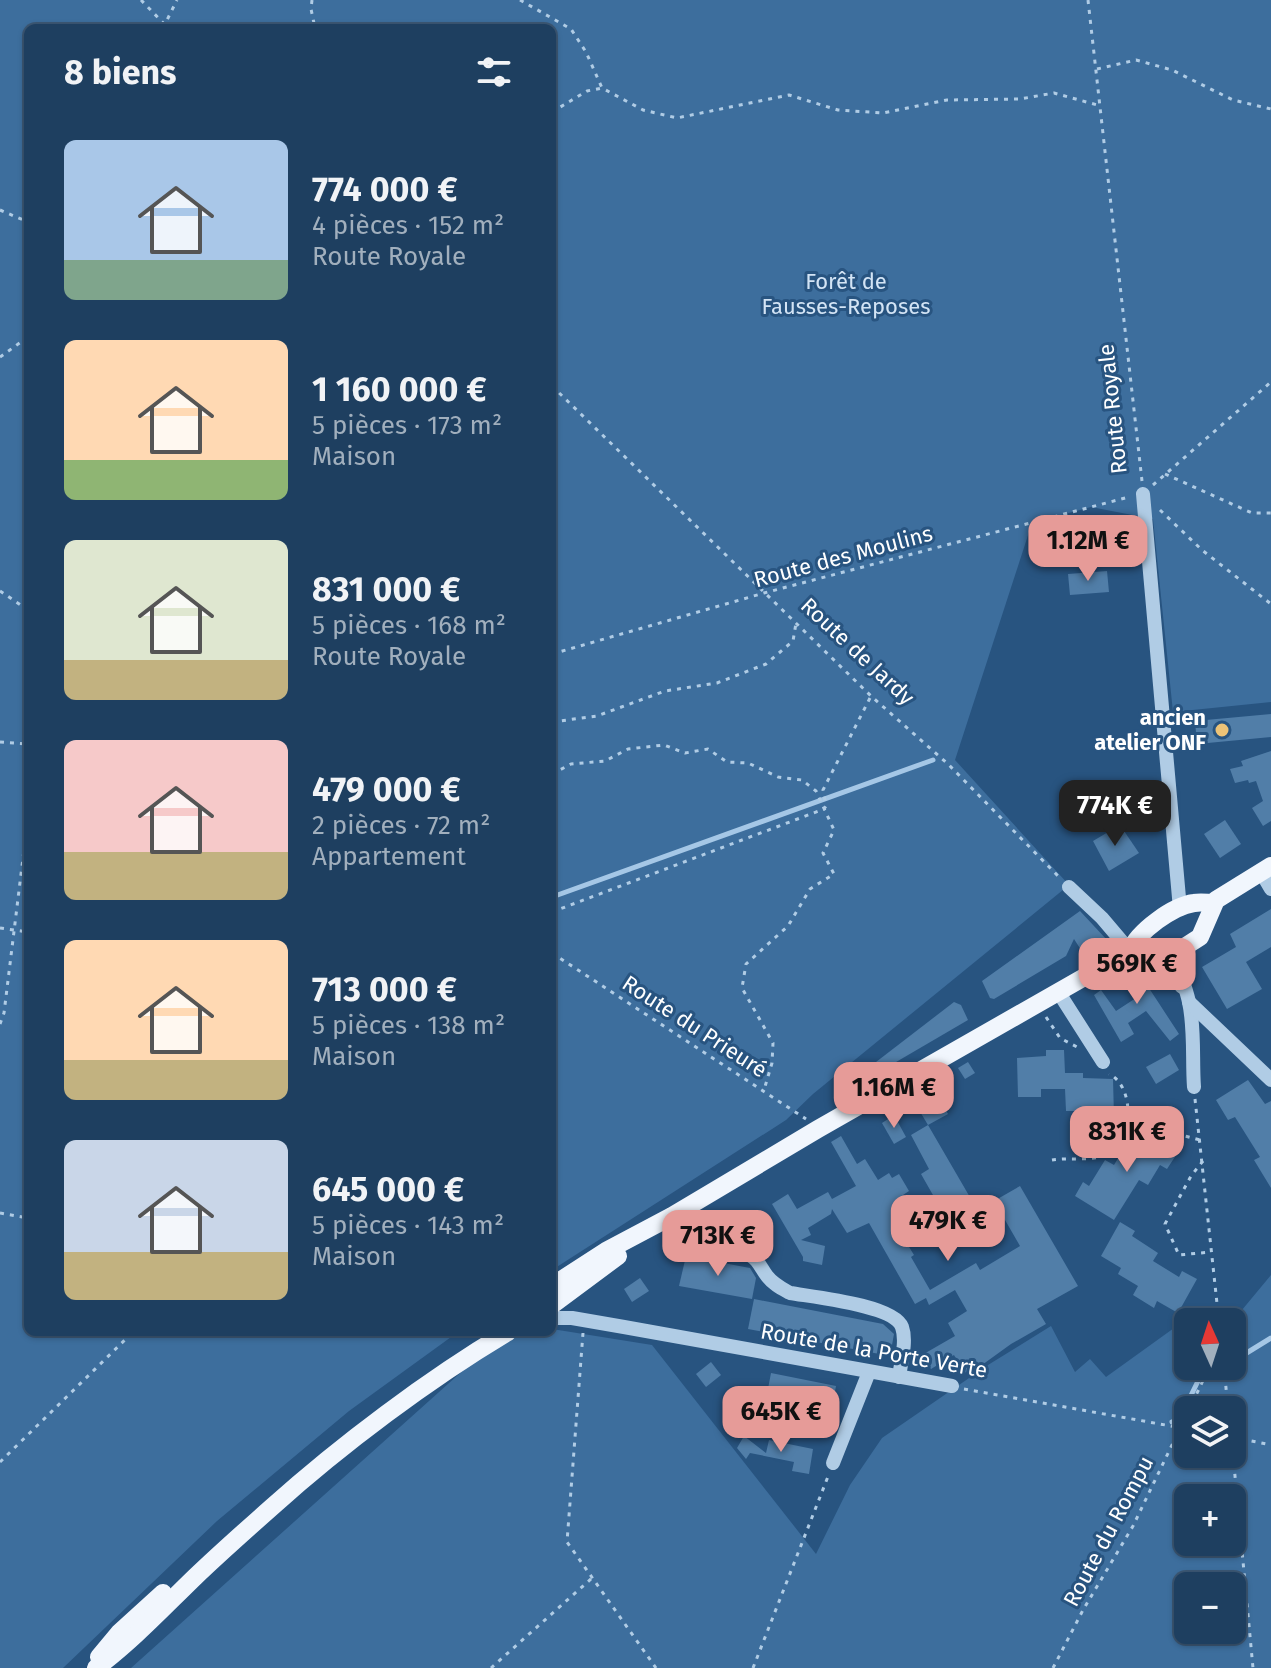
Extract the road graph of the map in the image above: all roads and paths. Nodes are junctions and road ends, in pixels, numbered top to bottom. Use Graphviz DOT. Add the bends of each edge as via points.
graph roads {
  1 [pos="141,0"];
  2 [pos="177,0"];
  3 [pos="312,0"];
  4 [pos="520,0"];
  5 [pos="1088,0"];
  6 [pos="162,24"];
  7 [pos="166,24"];
  8 [pos="314,24"];
  9 [pos="1096,69"];
  10 [pos="602,88"];
  11 [pos="1101,106"];
  12 [pos="1271,109"];
  13 [pos="556,110"];
  14 [pos="0,210"];
  15 [pos="24,220"];
  16 [pos="24,340"];
  17 [pos="0,357"];
  18 [pos="1271,382"];
  19 [pos="556,390"];
  20 [pos="1165,474"];
  21 [pos="1143,494"];
  22 [pos="1271,513"];
  23 [pos="0,591"];
  24 [pos="764,593"];
  25 [pos="1271,604"];
  26 [pos="24,607"];
  27 [pos="796,623"];
  28 [pos="556,653"];
  29 [pos="871,696"];
  30 [pos="556,721"];
  31 [pos="0,742"];
  32 [pos="24,744"];
  33 [pos="556,772"];
  34 [pos="825,807"];
  35 [pos="24,865"];
  36 [pos="1266,869"];
  37 [pos="1069,887"];
  38 [pos="1271,889"];
  39 [pos="1214,903"];
  40 [pos="1180,909"];
  41 [pos="556,910"];
  42 [pos="0,928"];
  43 [pos="14,930"];
  44 [pos="24,931"];
  45 [pos="1186,946"];
  46 [pos="1130,951"];
  47 [pos="1149,952"];
  48 [pos="556,956"];
  49 [pos="1183,987"];
  50 [pos="1059,993"];
  51 [pos="1189,1002"];
  52 [pos="1037,1004"];
  53 [pos="0,1024"];
  54 [pos="1080,1048"];
  55 [pos="1101,1066"];
  56 [pos="1271,1080"];
  57 [pos="1194,1087"];
  58 [pos="764,1090"];
  59 [pos="1127,1125"];
  60 [pos="818,1129"];
  61 [pos="1200,1140"];
  62 [pos="1052,1160"];
  63 [pos="1203,1161"];
  64 [pos="0,1213"];
  65 [pos="672,1216"];
  66 [pos="24,1217"];
  67 [pos="689,1243"];
  68 [pos="1213,1252"];
  69 [pos="556,1283"];
  70 [pos="556,1302"];
  71 [pos="1218,1308"];
  72 [pos="556,1318"];
  73 [pos="572,1318"];
  74 [pos="129,1336"];
  75 [pos="480,1336"];
  76 [pos="502,1336"];
  77 [pos="869,1372"];
  78 [pos="899,1377"];
  79 [pos="952,1386"];
  80 [pos="1174,1426"];
  81 [pos="1174,1438"];
  82 [pos="1246,1440"];
  83 [pos="1271,1445"];
  84 [pos="0,1460"];
  85 [pos="833,1463"];
  86 [pos="1234,1468"];
  87 [pos="592,1578"];
  88 [pos="89,1668"];
  89 [pos="96,1668"];
  90 [pos="491,1668"];
  91 [pos="656,1668"];
  92 [pos="753,1668"];
  93 [pos="1053,1668"];
  94 [pos="1253,1668"];
  1 -- 6 [label="path"];
  2 -- 7 [label="path"];
  3 -- 8 [label="path"];
  4 -- 10 [label="path" via="571,29"];
  5 -- 9 [label="path, Route Royale"];
  9 -- 11 [label="path, Route Royale"];
  9 -- 12 [label="path" via="1136,60 1172,70 1233,100"];
  10 -- 11 [label="path" via="643,110 677,118 789,95 838,110 883,113 947,100 1054,93"];
  10 -- 13 [label="path"];
  11 -- 21 [label="path, Route Royale"];
  14 -- 15 [label="path"];
  16 -- 17 [label="path"];
  18 -- 20 [label="path"];
  19 -- 24 [label="path, Route de Jardy"];
  20 -- 21 [label="path"];
  20 -- 22 [label="path" via="1252,513"];
  21 -- 24 [label="path, Route des Moulins"];
  21 -- 25 [label="path" via="1202,550"];
  21 -- 40 [label="street, Route Royale"];
  23 -- 26 [label="path"];
  24 -- 27 [label="path, Route de Jardy"];
  24 -- 28 [label="path, Route des Moulins"];
  27 -- 29 [label="path, Route de Jardy"];
  27 -- 30 [label="path" via="793,641 766,664 597,716"];
  29 -- 34 [label="path" via="824,792"];
  29 -- 37 [label="path, Route de Jardy" via="948,764"];
  31 -- 32 [label="path"];
  33 -- 34 [label="path" via="571,764 605,761 628,749 708,749 727,762 802,780"];
  34 -- 41 [label="path"];
  34 -- 58 [label="path" via="834,830 823,853 834,874 810,889 788,926 746,964 742,988 773,1043"];
  35 -- 43 [label="path"];
  36 -- 38 [label="street"];
  36 -- 39 [label="main road"];
  37 -- 46 [label="street"];
  39 -- 40 [label="main road"];
  39 -- 45 [label="main road" via="1200,937"];
  40 -- 46 [label="main road" via="1140,932"];
  42 -- 43 [label="path"];
  43 -- 44 [label="path"];
  43 -- 53 [label="path"];
  45 -- 47 [label="main road" via="1172,955"];
  45 -- 49 [label="street" via="1179,962"];
  46 -- 47 [label="main road"];
  46 -- 50 [label="main road"];
  47 -- 49 [label="street"];
  48 -- 58 [label="path, Route du Prieuré"];
  49 -- 51 [label="street"];
  50 -- 52 [label="main road"];
  50 -- 55 [label="street"];
  51 -- 56 [label="street"];
  51 -- 57 [label="street"];
  52 -- 54 [label="path" via="1060,1038"];
  52 -- 60 [label="main road"];
  55 -- 59 [label="path" via="1122,1083"];
  57 -- 61 [label="path"];
  58 -- 60 [label="path, Route du Prieuré"];
  59 -- 61 [label="path"];
  59 -- 62 [label="path" via="1119,1146 1108,1154"];
  60 -- 65 [label="main road"];
  61 -- 63 [label="path"];
  63 -- 68 [label="path"];
  63 -- 68 [label="path" via="1165,1224 1179,1255"];
  64 -- 66 [label="path"];
  65 -- 69 [label="main road"];
  65 -- 70 [label="main road"];
  67 -- 78 [label="street" via="748,1254 776,1286 790,1293 884,1311 898,1319 904,1335"];
  68 -- 71 [label="path"];
  72 -- 73 [label="street, Route de la Porte Verte"];
  73 -- 77 [label="street, Route de la Porte Verte"];
  73 -- 87 [label="path" via="583,1334 567,1542"];
  74 -- 84 [label="path"];
  75 -- 88 [label="main road" via="292,1477 119,1633"];
  76 -- 89 [label="main road" via="330,1459"];
  77 -- 78 [label="street, Route de la Porte Verte"];
  77 -- 85 [label="street"];
  78 -- 79 [label="street, Route de la Porte Verte"];
  79 -- 80 [label="path, Route de la Porte Verte"];
  81 -- 93 [label="path, Route du Rompu" via="1133,1526"];
  82 -- 83 [label="path"];
  85 -- 92 [label="path"];
  86 -- 94 [label="path"];
  87 -- 90 [label="path"];
  87 -- 91 [label="path"];
}
